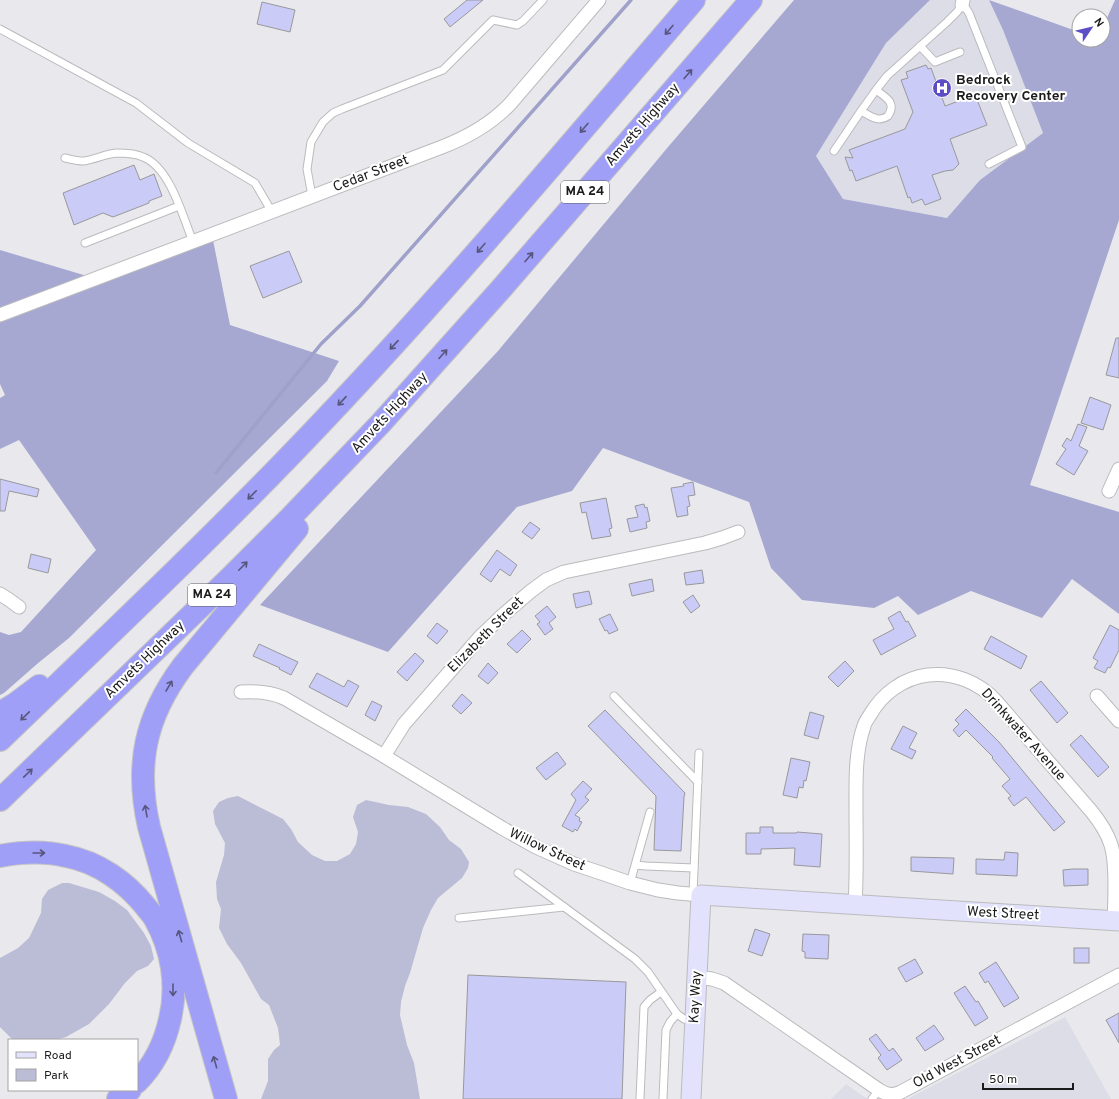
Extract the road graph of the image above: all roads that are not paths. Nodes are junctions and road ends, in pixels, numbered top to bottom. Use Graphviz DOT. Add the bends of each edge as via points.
graph roads {
  1 [pos="543,0"];
  2 [pos="599,0"];
  3 [pos="694,0"];
  4 [pos="751,0"];
  5 [pos="962,2"];
  6 [pos="0,28"];
  7 [pos="920,46"];
  8 [pos="960,52"];
  9 [pos="876,90"];
  10 [pos="861,111"];
  11 [pos="834,151"];
  12 [pos="65,158"];
  13 [pos="988,164"];
  14 [pos="312,196"];
  15 [pos="179,206"];
  16 [pos="272,212"];
  17 [pos="193,242"];
  18 [pos="85,243"];
  19 [pos="0,315"];
  20 [pos="417,383"];
  21 [pos="1119,469"];
  22 [pos="1109,492"];
  23 [pos="738,532"];
  24 [pos="174,572"];
  25 [pos="0,594"];
  26 [pos="18,607"];
  27 [pos="242,692"];
  28 [pos="614,696"];
  29 [pos="1097,696"];
  30 [pos="0,713"];
  31 [pos="1119,721"];
  32 [pos="0,740"];
  33 [pos="699,753"];
  34 [pos="384,756"];
  35 [pos="698,782"];
  36 [pos="0,800"];
  37 [pos="650,812"];
  38 [pos="0,856"];
  39 [pos="636,865"];
  40 [pos="694,868"];
  41 [pos="518,874"];
  42 [pos="630,883"];
  43 [pos="697,895"];
  44 [pos="855,905"];
  45 [pos="564,907"];
  46 [pos="887,907"];
  47 [pos="459,918"];
  48 [pos="1116,920"];
  49 [pos="1119,975"];
  50 [pos="697,977"];
  51 [pos="662,992"];
  52 [pos="677,1014"];
  53 [pos="695,1021"];
  54 [pos="138,1081"];
  55 [pos="129,1091"];
  56 [pos="875,1094"];
  57 [pos="118,1099"];
  58 [pos="226,1099"];
  59 [pos="640,1099"];
  60 [pos="663,1099"];
  61 [pos="691,1099"];
  1 -- 14 [label="lane" via="517,25 494,20 443,70 333,113 323,122 311,142 307,169"];
  2 -- 14 [label="street, Cedar Street" via="510,104 490,122 454,142"];
  3 -- 24 [label="highway, MA 24, one-way" via="397,342 282,464"];
  20 -- 4 [label="highway, Amvets Highway / MA 24, one-way"];
  5 -- 7 [label="lane" via="957,12"];
  5 -- 13 [label="lane" via="970,13 1022,147"];
  6 -- 16 [label="lane" via="136,102 188,143 255,183"];
  7 -- 8 [label="lane" via="935,62"];
  7 -- 9 [label="lane" via="893,70"];
  9 -- 10 [label="lane"];
  9 -- 10 [label="lane" via="891,104 888,116 877,120"];
  10 -- 11 [label="lane"];
  12 -- 15 [label="lane" via="82,161 115,153 144,157 163,172"];
  14 -- 16 [label="street, Cedar Street"];
  15 -- 17 [label="lane"];
  15 -- 18 [label="lane"];
  16 -- 17 [label="street, Cedar Street"];
  17 -- 19 [label="street, Cedar Street"];
  36 -- 20 [label="highway, Amvets Highway / MA 24, one-way" via="250,558"];
  58 -- 20 [label="highway, one-way" via="145,810 142,782 146,744 162,699 183,666"];
  21 -- 22 [label="street"];
  23 -- 34 [label="street, Elizabeth Street" via="705,543 564,572 546,580 512,606 470,647 404,724"];
  24 -- 30 [label="highway" via="74,658"];
  24 -- 32 [label="highway, MA 24, one-way"];
  25 -- 26 [label="street"];
  27 -- 34 [label="street, Willow Street" via="269,692 284,698"];
  28 -- 35 [label="lane"];
  29 -- 31 [label="street"];
  33 -- 35 [label="lane"];
  34 -- 42 [label="street, Willow Street" via="518,838 574,864"];
  35 -- 40 [label="lane"];
  37 -- 39 [label="lane"];
  38 -- 54 [label="highway, one-way" via="46,853 86,861 122,882 154,918 169,953 173,973 173,1001 167,1030 157,1055"];
  39 -- 40 [label="lane"];
  39 -- 42 [label="lane"];
  40 -- 43 [label="lane"];
  41 -- 45 [label="lane"];
  42 -- 43 [label="street, Willow Street"];
  43 -- 44 [label="street, Willow Street"];
  43 -- 50 [label="street, Kay Way"];
  44 -- 46 [label="street, Willow Street"];
  44 -- 48 [label="street, Drinkwater Avenue" via="856,773 864,724 877,704 894,688 925,675 942,675 973,683 986,691 1099,821 1109,838 1113,853"];
  45 -- 47 [label="lane"];
  45 -- 51 [label="lane" via="636,959"];
  46 -- 48 [label="street, West Street"];
  49 -- 56 [label="street, Old West Street" via="901,1092 894,1095"];
  50 -- 53 [label="street, Kay Way"];
  50 -- 56 [label="street, Old West Street" via="724,983"];
  51 -- 52 [label="lane"];
  51 -- 59 [label="lane" via="644,1007"];
  52 -- 53 [label="lane" via="684,1019"];
  52 -- 60 [label="lane" via="666,1030"];
  53 -- 61 [label="street, Kay Way"];
  55 -- 57 [label="highway"];
}
